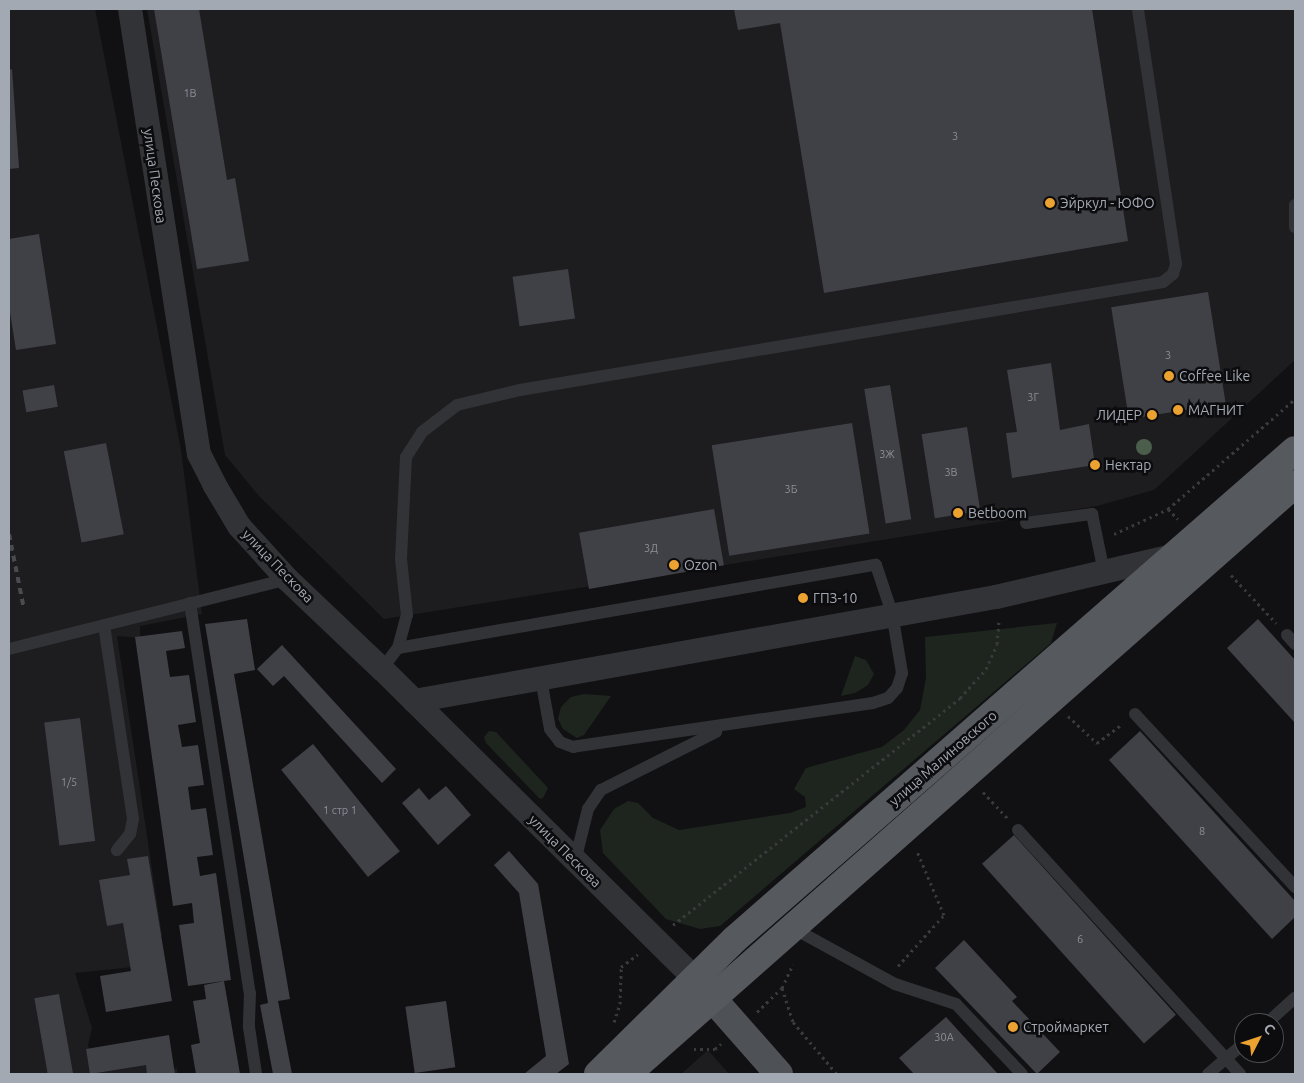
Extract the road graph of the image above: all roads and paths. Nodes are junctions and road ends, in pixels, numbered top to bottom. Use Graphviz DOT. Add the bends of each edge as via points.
graph roads {
  1 [pos="130,9"];
  2 [pos="1138,9"];
  3 [pos="1295,205"];
  4 [pos="1295,228"];
  5 [pos="1295,399"];
  6 [pos="1295,450"];
  7 [pos="1295,484"];
  8 [pos="1026,523"];
  9 [pos="1098,542"];
  10 [pos="1176,555"];
  11 [pos="1213,556"];
  12 [pos="1104,572"];
  13 [pos="286,579"];
  14 [pos="996,597"];
  15 [pos="190,603"];
  16 [pos="892,614"];
  17 [pos="104,625"];
  18 [pos="1291,639"];
  19 [pos="398,648"];
  20 [pos="9,649"];
  21 [pos="382,669"];
  22 [pos="541,679"];
  23 [pos="414,702"];
  24 [pos="1064,712"];
  25 [pos="1135,714"];
  26 [pos="728,726"];
  27 [pos="979,788"];
  28 [pos="1018,830"];
  29 [pos="915,846"];
  30 [pos="117,850"];
  31 [pos="575,861"];
  32 [pos="1295,887"];
  33 [pos="791,927"];
  34 [pos="655,940"];
  35 [pos="886,979"];
  36 [pos="782,988"];
  37 [pos="705,990"];
  38 [pos="1295,998"];
  39 [pos="1278,1013"];
  40 [pos="740,1030"];
  41 [pos="630,1044"];
  42 [pos="691,1049"];
  43 [pos="1234,1052"];
  44 [pos="1228,1058"];
  45 [pos="256,1074"];
  46 [pos="598,1074"];
  47 [pos="626,1074"];
  48 [pos="779,1074"];
  49 [pos="837,1074"];
  50 [pos="1022,1074"];
  51 [pos="1208,1074"];
  52 [pos="1240,1074"];
  1 -- 13 [label="street, улица Пескова" via="199,454 239,526"];
  2 -- 19 [label="lane" via="1176,264 1173,274 1163,282 520,390 457,405 422,432 406,458 401,559 407,615"];
  3 -- 4 [label="lane"];
  5 -- 9 [label="path" via="1168,509"];
  6 -- 10 [label="highway, улица Малиновского"];
  7 -- 11 [label="highway, улица Малиновского"];
  8 -- 9 [label="lane" via="1092,514"];
  9 -- 12 [label="lane"];
  10 -- 12 [label="street"];
  10 -- 37 [label="highway, улица Малиновского" via="735,940"];
  11 -- 18 [label="path"];
  11 -- 33 [label="highway, улица Малиновского"];
  12 -- 14 [label="street"];
  13 -- 15 [label="lane"];
  13 -- 21 [label="street, улица Пескова"];
  14 -- 16 [label="street"];
  14 -- 34 [label="path" via="1000,629 997,644 986,669 960,698"];
  15 -- 17 [label="lane"];
  15 -- 45 [label="lane" via="250,993 250,1028"];
  16 -- 19 [label="lane" via="876,565"];
  16 -- 22 [label="street"];
  16 -- 26 [label="lane" via="902,673 897,688 888,698"];
  17 -- 20 [label="lane"];
  17 -- 30 [label="lane" via="133,818 130,834"];
  19 -- 21 [label="lane"];
  21 -- 23 [label="street, улица Пескова"];
  22 -- 23 [label="street"];
  22 -- 26 [label="lane" via="550,729 560,742 573,747"];
  23 -- 31 [label="street, улица Пескова"];
  24 -- 25 [label="path" via="1098,743"];
  25 -- 32 [label="lane"];
  26 -- 31 [label="lane" via="602,790 588,809"];
  27 -- 28 [label="path"];
  28 -- 44 [label="lane"];
  29 -- 35 [label="path" via="944,915"];
  31 -- 34 [label="street, улица Пескова"];
  33 -- 35 [label="lane"];
  33 -- 37 [label="highway, улица Малиновского"];
  34 -- 37 [label="street, улица Пескова"];
  34 -- 41 [label="path" via="621,967 620,1004 613,1025"];
  35 -- 50 [label="lane" via="956,1004"];
  36 -- 49 [label="path" via="793,1022"];
  37 -- 40 [label="main road"];
  37 -- 41 [label="highway, улица Малиновского"];
  37 -- 47 [label="highway, улица Малиновского"];
  38 -- 39 [label="lane"];
  40 -- 42 [label="path" via="715,1049"];
  40 -- 48 [label="main road"];
  41 -- 46 [label="highway, улица Малиновского"];
  43 -- 44 [label="lane"];
  44 -- 51 [label="lane"];
  44 -- 52 [label="lane"];
}
